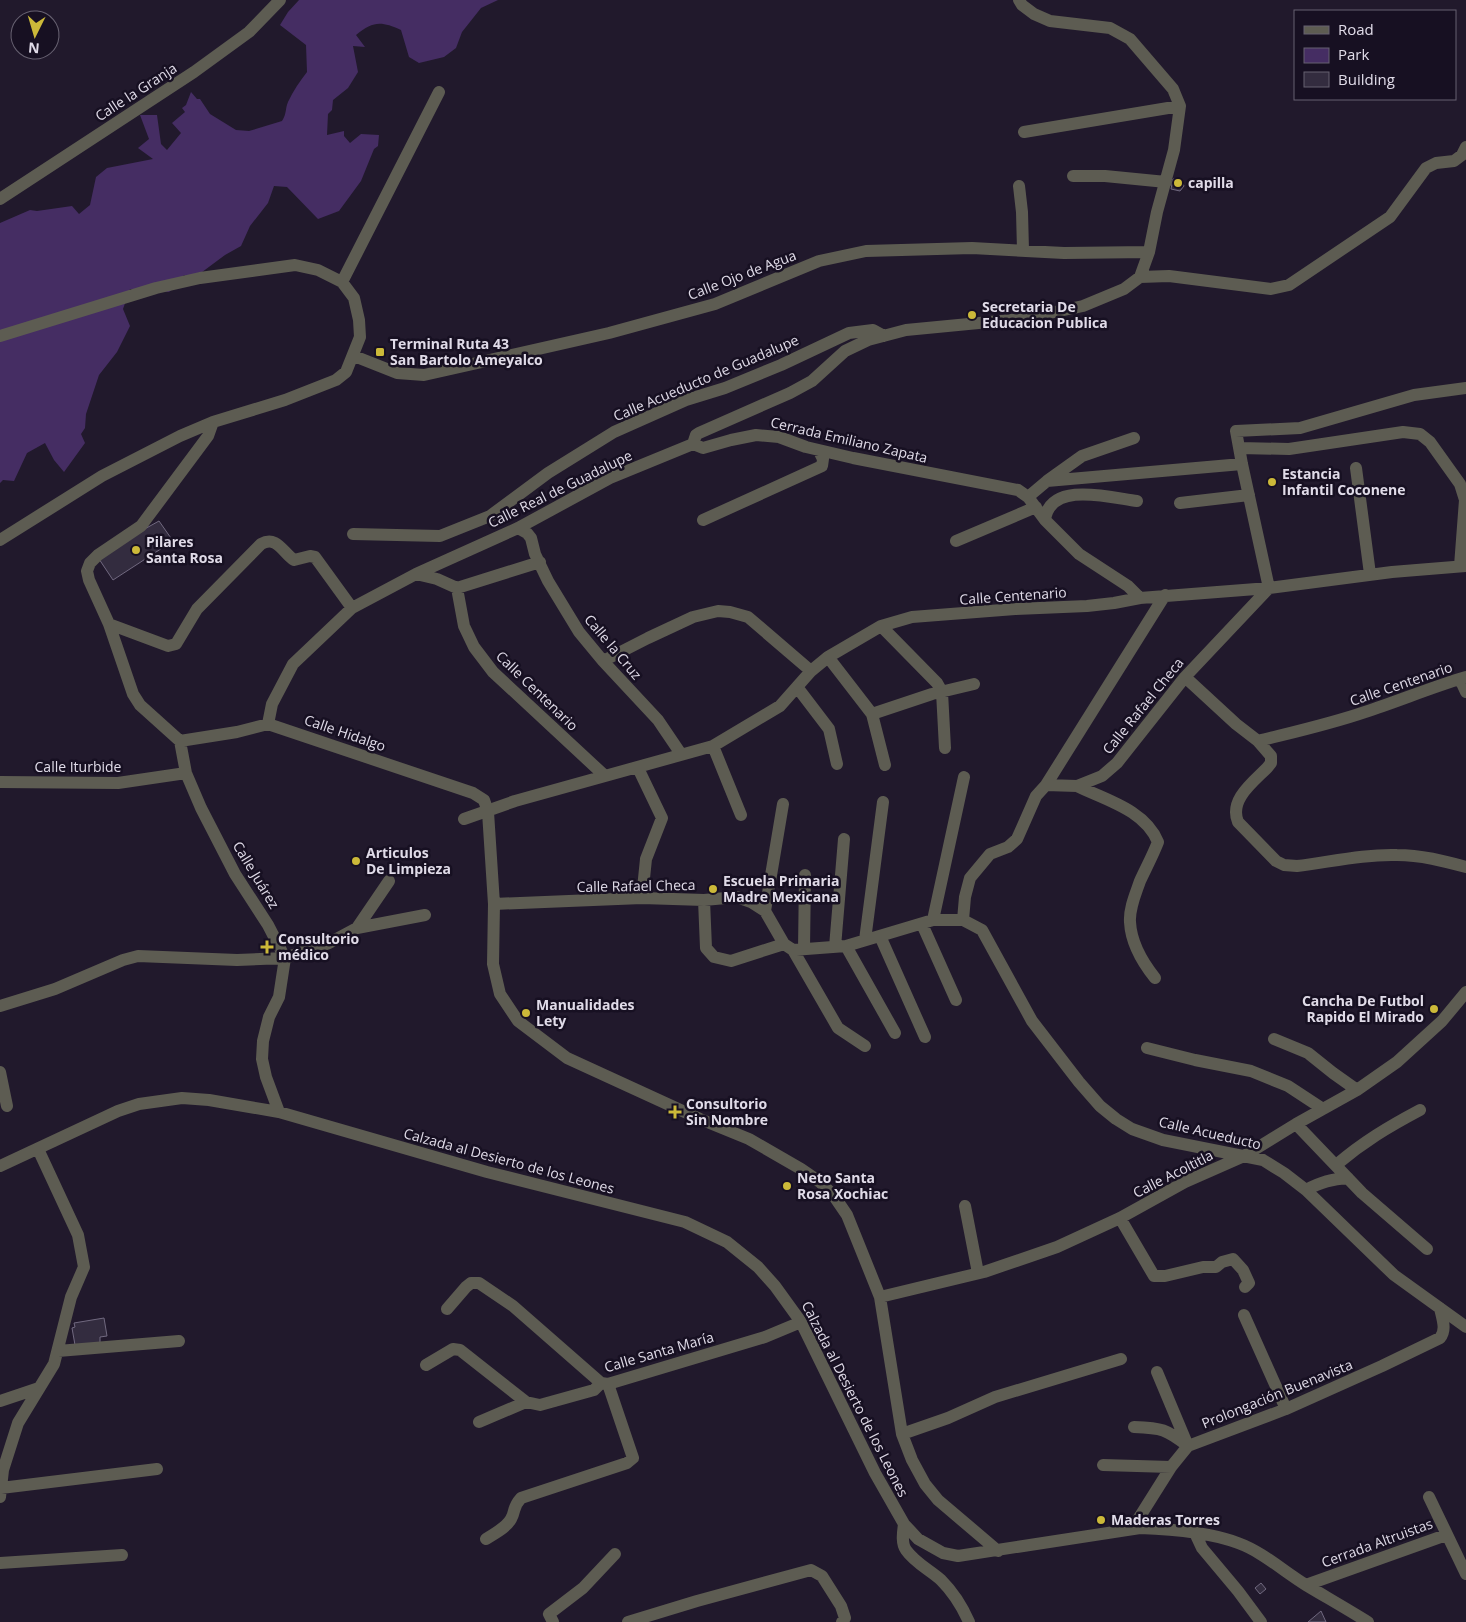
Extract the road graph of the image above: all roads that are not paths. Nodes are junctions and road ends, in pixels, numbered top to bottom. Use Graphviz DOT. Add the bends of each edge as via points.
graph roads {
  1 [pos="280,0"];
  2 [pos="1019,0"];
  3 [pos="439,92"];
  4 [pos="1180,106"];
  5 [pos="1024,132"];
  6 [pos="1466,147"];
  7 [pos="1072,176"];
  8 [pos="1166,182"];
  9 [pos="1019,186"];
  10 [pos="0,199"];
  11 [pos="1023,250"];
  12 [pos="1149,252"];
  13 [pos="1140,277"];
  14 [pos="342,282"];
  15 [pos="0,336"];
  16 [pos="884,336"];
  17 [pos="354,356"];
  18 [pos="1466,388"];
  19 [pos="213,422"];
  20 [pos="1134,438"];
  21 [pos="693,444"];
  22 [pos="1240,448"];
  23 [pos="819,450"];
  24 [pos="1242,464"];
  25 [pos="1356,468"];
  26 [pos="1047,481"];
  27 [pos="1248,494"];
  28 [pos="1138,501"];
  29 [pos="1032,502"];
  30 [pos="1180,503"];
  31 [pos="702,520"];
  32 [pos="1045,520"];
  33 [pos="518,528"];
  34 [pos="353,534"];
  35 [pos="0,540"];
  36 [pos="956,541"];
  37 [pos="540,562"];
  38 [pos="1463,566"];
  39 [pos="416,574"];
  40 [pos="1370,574"];
  41 [pos="457,588"];
  42 [pos="1269,588"];
  43 [pos="1165,596"];
  44 [pos="1140,598"];
  45 [pos="352,608"];
  46 [pos="109,624"];
  47 [pos="881,626"];
  48 [pos="828,657"];
  49 [pos="603,661"];
  50 [pos="811,671"];
  51 [pos="1185,677"];
  52 [pos="1463,678"];
  53 [pos="974,684"];
  54 [pos="798,687"];
  55 [pos="942,692"];
  56 [pos="1466,692"];
  57 [pos="872,714"];
  58 [pos="268,724"];
  59 [pos="180,741"];
  60 [pos="1258,741"];
  61 [pos="713,746"];
  62 [pos="945,748"];
  63 [pos="681,754"];
  64 [pos="837,764"];
  65 [pos="885,765"];
  66 [pos="638,768"];
  67 [pos="186,773"];
  68 [pos="604,776"];
  69 [pos="964,777"];
  70 [pos="0,782"];
  71 [pos="1046,785"];
  72 [pos="1077,786"];
  73 [pos="883,802"];
  74 [pos="783,804"];
  75 [pos="488,812"];
  76 [pos="741,815"];
  77 [pos="464,820"];
  78 [pos="844,839"];
  79 [pos="1466,867"];
  80 [pos="805,875"];
  81 [pos="390,881"];
  82 [pos="642,898"];
  83 [pos="704,900"];
  84 [pos="494,904"];
  85 [pos="765,911"];
  86 [pos="425,915"];
  87 [pos="963,920"];
  88 [pos="927,922"];
  89 [pos="357,928"];
  90 [pos="880,936"];
  91 [pos="866,940"];
  92 [pos="841,946"];
  93 [pos="793,948"];
  94 [pos="285,958"];
  95 [pos="1155,978"];
  96 [pos="1466,992"];
  97 [pos="956,1000"];
  98 [pos="0,1006"];
  99 [pos="895,1033"];
  100 [pos="925,1036"];
  101 [pos="1274,1039"];
  102 [pos="865,1046"];
  103 [pos="1146,1048"];
  104 [pos="0,1072"];
  105 [pos="1357,1090"];
  106 [pos="7,1106"];
  107 [pos="1323,1109"];
  108 [pos="1420,1110"];
  109 [pos="278,1112"];
  110 [pos="1296,1124"];
  111 [pos="38,1149"];
  112 [pos="1244,1156"];
  113 [pos="0,1166"];
  114 [pos="1336,1166"];
  115 [pos="1348,1178"];
  116 [pos="1306,1190"];
  117 [pos="965,1206"];
  118 [pos="1120,1218"];
  119 [pos="1427,1249"];
  120 [pos="978,1273"];
  121 [pos="1245,1287"];
  122 [pos="880,1297"];
  123 [pos="1440,1308"];
  124 [pos="447,1309"];
  125 [pos="1244,1315"];
  126 [pos="801,1322"];
  127 [pos="1466,1327"];
  128 [pos="178,1341"];
  129 [pos="58,1351"];
  130 [pos="1121,1359"];
  131 [pos="426,1365"];
  132 [pos="1157,1372"];
  133 [pos="605,1384"];
  134 [pos="39,1388"];
  135 [pos="0,1401"];
  136 [pos="526,1402"];
  137 [pos="1286,1409"];
  138 [pos="479,1422"];
  139 [pos="1134,1427"];
  140 [pos="902,1434"];
  141 [pos="1188,1446"];
  142 [pos="1102,1465"];
  143 [pos="1171,1467"];
  144 [pos="157,1469"];
  145 [pos="1,1492"];
  146 [pos="1429,1497"];
  147 [pos="904,1524"];
  148 [pos="1132,1529"];
  149 [pos="1195,1533"];
  150 [pos="1446,1535"];
  151 [pos="486,1538"];
  152 [pos="998,1551"];
  153 [pos="615,1554"];
  154 [pos="122,1555"];
  155 [pos="0,1563"];
  156 [pos="1466,1574"];
  157 [pos="1306,1585"];
  158 [pos="552,1622"];
  159 [pos="628,1622"];
  160 [pos="842,1622"];
  161 [pos="969,1622"];
  162 [pos="1261,1622"];
  163 [pos="1368,1622"];
  1 -- 10 [label="street, Calle la Granja" via="249,32 194,72"];
  2 -- 4 [label="street" via="1034,14 1050,21 1110,28 1130,38 1172,89"];
  3 -- 14 [label="street"];
  4 -- 5 [label="street"];
  4 -- 8 [label="street"];
  6 -- 13 [label="street" via="1454,161 1426,168 1390,217 1289,285 1271,289 1169,276"];
  7 -- 8 [label="street"];
  8 -- 12 [label="street"];
  9 -- 11 [label="street"];
  11 -- 12 [label="street, Calle Ojo de Agua"];
  11 -- 17 [label="street, Calle Ojo de Agua" via="866,251 819,262 706,306 609,333 424,375 397,373"];
  12 -- 13 [label="street"];
  13 -- 16 [label="street, Calle Real de Guadalupe" via="1124,289 1083,306 1021,318 906,330"];
  14 -- 15 [label="street" via="318,270 295,265 200,278 156,288"];
  14 -- 17 [label="street" via="354,298 359,320 360,337"];
  16 -- 21 [label="street, Calle Real de Guadalupe" via="845,350 812,381 699,433"];
  16 -- 34 [label="street, Calle Acueducto de Guadalupe" via="873,330 843,335 781,365 686,400 614,432 548,473 490,516 440,536"];
  17 -- 19 [label="street" via="346,372 336,380"];
  18 -- 22 [label="street" via="1414,395 1300,428 1236,431"];
  19 -- 35 [label="street" via="172,439 102,476"];
  19 -- 46 [label="street" via="208,436 140,526 90,563 89,580"];
  20 -- 26 [label="street" via="1082,456"];
  21 -- 23 [label="street, Cerrada Emiliano Zapata" via="703,448 756,435 780,437"];
  21 -- 33 [label="street, Calle Real de Guadalupe" via="610,478"];
  22 -- 24 [label="street"];
  22 -- 38 [label="street" via="1290,449 1403,432 1420,434 1443,458 1460,484 1465,500"];
  23 -- 29 [label="street, Cerrada Emiliano Zapata" via="1018,490"];
  23 -- 31 [label="street" via="822,466"];
  24 -- 26 [label="street"];
  24 -- 27 [label="street"];
  25 -- 40 [label="street"];
  26 -- 29 [label="street"];
  27 -- 30 [label="street"];
  27 -- 42 [label="street"];
  28 -- 32 [label="street" via="1078,493 1053,504 1046,511"];
  29 -- 32 [label="street"];
  29 -- 36 [label="street"];
  32 -- 44 [label="street" via="1079,554 1128,586"];
  33 -- 37 [label="street, Calle la Cruz" via="531,538"];
  33 -- 39 [label="street, Calle Real de Guadalupe"];
  37 -- 41 [label="street"];
  37 -- 49 [label="street, Calle la Cruz" via="579,632"];
  38 -- 40 [label="street, Calle Centenario"];
  39 -- 41 [label="street"];
  39 -- 45 [label="street, Calle Real de Guadalupe"];
  40 -- 42 [label="street, Calle Centenario"];
  41 -- 68 [label="street, Calle Centenario" via="464,626 474,647 493,672"];
  42 -- 43 [label="street, Calle Centenario"];
  42 -- 51 [label="street, Calle Rafael Checa"];
  43 -- 44 [label="street, Calle Centenario"];
  43 -- 71 [label="street"];
  44 -- 47 [label="street, Calle Centenario" via="1087,606 912,617"];
  45 -- 46 [label="street" via="315,557 294,560 273,542 265,542 197,609 176,644 168,646"];
  45 -- 58 [label="street, Calle Real de Guadalupe" via="293,664 272,704"];
  46 -- 59 [label="street" via="133,694 140,705"];
  47 -- 48 [label="street, Calle Centenario"];
  47 -- 55 [label="street"];
  48 -- 50 [label="street, Calle Centenario"];
  48 -- 57 [label="street"];
  49 -- 50 [label="street" via="693,618 718,611 748,617"];
  49 -- 63 [label="street, Calle la Cruz" via="658,720"];
  50 -- 54 [label="street, Calle Centenario"];
  51 -- 60 [label="street"];
  51 -- 72 [label="street, Calle Rafael Checa" via="1117,763 1102,776"];
  52 -- 56 [label="street"];
  52 -- 60 [label="street, Calle Centenario" via="1326,725"];
  53 -- 55 [label="street"];
  54 -- 61 [label="street, Calle Centenario" via="780,706"];
  54 -- 64 [label="street" via="829,729"];
  55 -- 57 [label="street"];
  55 -- 62 [label="street"];
  57 -- 65 [label="street"];
  58 -- 59 [label="street"];
  58 -- 75 [label="street, Calle Hidalgo" via="473,793 484,800"];
  59 -- 67 [label="street, Calle Juárez"];
  60 -- 79 [label="street" via="1272,759 1239,798 1235,814 1238,822 1276,861 1297,866 1375,855 1399,855"];
  61 -- 63 [label="street, Calle Centenario"];
  61 -- 76 [label="street"];
  63 -- 66 [label="street, Calle Centenario"];
  66 -- 68 [label="street, Calle Centenario"];
  66 -- 82 [label="street" via="662,818 646,859"];
  67 -- 70 [label="street, Calle Iturbide" via="118,783"];
  67 -- 94 [label="street, Calle Juárez" via="235,874"];
  68 -- 75 [label="street, Calle Centenario" via="514,801"];
  69 -- 88 [label="street"];
  71 -- 72 [label="street, Calle Rafael Checa"];
  71 -- 87 [label="street" via="1036,796 1017,839 1008,847 990,854 970,878"];
  72 -- 95 [label="street" via="1129,811 1154,832 1158,842 1132,905 1130,922 1135,943"];
  73 -- 91 [label="street"];
  74 -- 85 [label="street"];
  75 -- 77 [label="street, Calle Centenario"];
  75 -- 84 [label="street"];
  78 -- 92 [label="street"];
  80 -- 93 [label="street"];
  81 -- 89 [label="street"];
  82 -- 83 [label="street, Calle Rafael Checa"];
  82 -- 84 [label="street, Calle Rafael Checa"];
  83 -- 85 [label="street, Calle Rafael Checa" via="737,897"];
  83 -- 93 [label="street" via="706,948 714,956 731,961"];
  84 -- 122 [label="street" via="493,964 500,994 518,1020 567,1058 749,1139 820,1182 847,1215"];
  85 -- 93 [label="street"];
  86 -- 89 [label="street"];
  87 -- 88 [label="street"];
  87 -- 112 [label="street, Calle Acueducto" via="982,930 1032,1021 1100,1106 1132,1129 1163,1140"];
  88 -- 90 [label="street"];
  88 -- 97 [label="street"];
  89 -- 94 [label="street" via="329,943"];
  90 -- 91 [label="street"];
  90 -- 100 [label="street"];
  91 -- 92 [label="street"];
  92 -- 93 [label="street"];
  92 -- 99 [label="street"];
  93 -- 102 [label="street" via="838,1028"];
  94 -- 98 [label="street" via="237,960 138,956 55,989"];
  94 -- 109 [label="street" via="279,996 263,1041 262,1060"];
  96 -- 105 [label="street, Calle Acoltitla" via="1442,1021 1397,1062"];
  101 -- 105 [label="street" via="1308,1053"];
  103 -- 107 [label="street" via="1251,1071 1288,1086"];
  104 -- 106 [label="street"];
  105 -- 107 [label="street, Calle Acoltitla"];
  107 -- 110 [label="street, Calle Acoltitla"];
  108 -- 114 [label="street" via="1359,1145"];
  109 -- 111 [label="street, Calzada al Desierto de los Leones" via="209,1100 160,1100 118,1111"];
  109 -- 126 [label="street, Calzada al Desierto de los Leones" via="486,1172 685,1222 727,1242 758,1267"];
  110 -- 112 [label="street, Calle Acoltitla"];
  110 -- 114 [label="street"];
  111 -- 113 [label="street, Calzada al Desierto de los Leones"];
  111 -- 129 [label="street" via="78,1235 84,1267 71,1297"];
  112 -- 116 [label="street, Calle Acueducto" via="1263,1160"];
  112 -- 118 [label="street, Calle Acoltitla" via="1184,1182"];
  114 -- 115 [label="street"];
  115 -- 116 [label="street" via="1322,1181"];
  115 -- 119 [label="street"];
  116 -- 123 [label="street, Calle Acueducto" via="1394,1275"];
  117 -- 120 [label="street"];
  118 -- 120 [label="street, Calle Acoltitla" via="1057,1247"];
  118 -- 121 [label="street" via="1154,1276 1216,1267 1233,1259 1247,1277 1249,1282"];
  120 -- 122 [label="street, Calle Acoltitla"];
  122 -- 140 [label="street"];
  123 -- 127 [label="street, Calle Acueducto"];
  123 -- 137 [label="street, Prolongación Buenavista" via="1444,1330 1440,1338"];
  124 -- 133 [label="street" via="466,1287 479,1283 513,1306"];
  125 -- 137 [label="street"];
  126 -- 133 [label="street, Calle Santa María"];
  126 -- 147 [label="street, Calzada al Desierto de los Leones" via="875,1473"];
  128 -- 129 [label="street"];
  129 -- 134 [label="street"];
  130 -- 140 [label="street" via="994,1397"];
  131 -- 136 [label="street" via="453,1349 460,1350"];
  132 -- 141 [label="street"];
  133 -- 136 [label="street, Calle Santa María" via="540,1405"];
  133 -- 151 [label="street" via="633,1458 627,1463 521,1498 515,1505 512,1518"];
  134 -- 135 [label="street"];
  134 -- 145 [label="street" via="18,1423"];
  136 -- 138 [label="street"];
  137 -- 141 [label="street, Prolongación Buenavista"];
  139 -- 141 [label="street" via="1168,1431"];
  140 -- 152 [label="street" via="925,1484 938,1500"];
  141 -- 143 [label="street"];
  142 -- 143 [label="street"];
  143 -- 148 [label="street"];
  144 -- 145 [label="street"];
  146 -- 150 [label="street"];
  147 -- 152 [label="street, Calzada al Desierto de los Leones" via="918,1539 951,1556"];
  147 -- 161 [label="street" via="902,1537 905,1549 949,1589 961,1603"];
  148 -- 149 [label="street, Calzada al Desierto de los Leones"];
  148 -- 152 [label="street, Calzada al Desierto de los Leones"];
  149 -- 157 [label="street, Calzada al Desierto de los Leones" via="1252,1549"];
  149 -- 162 [label="street" via="1202,1548"];
  150 -- 156 [label="street, Cerrada Altruistas"];
  150 -- 157 [label="street, Cerrada Altruistas"];
  153 -- 158 [label="street" via="583,1588 549,1614"];
  154 -- 155 [label="street"];
  157 -- 163 [label="street, Calzada al Desierto de los Leones"];
  159 -- 160 [label="street" via="811,1570 822,1576 841,1606 845,1618"];
}
